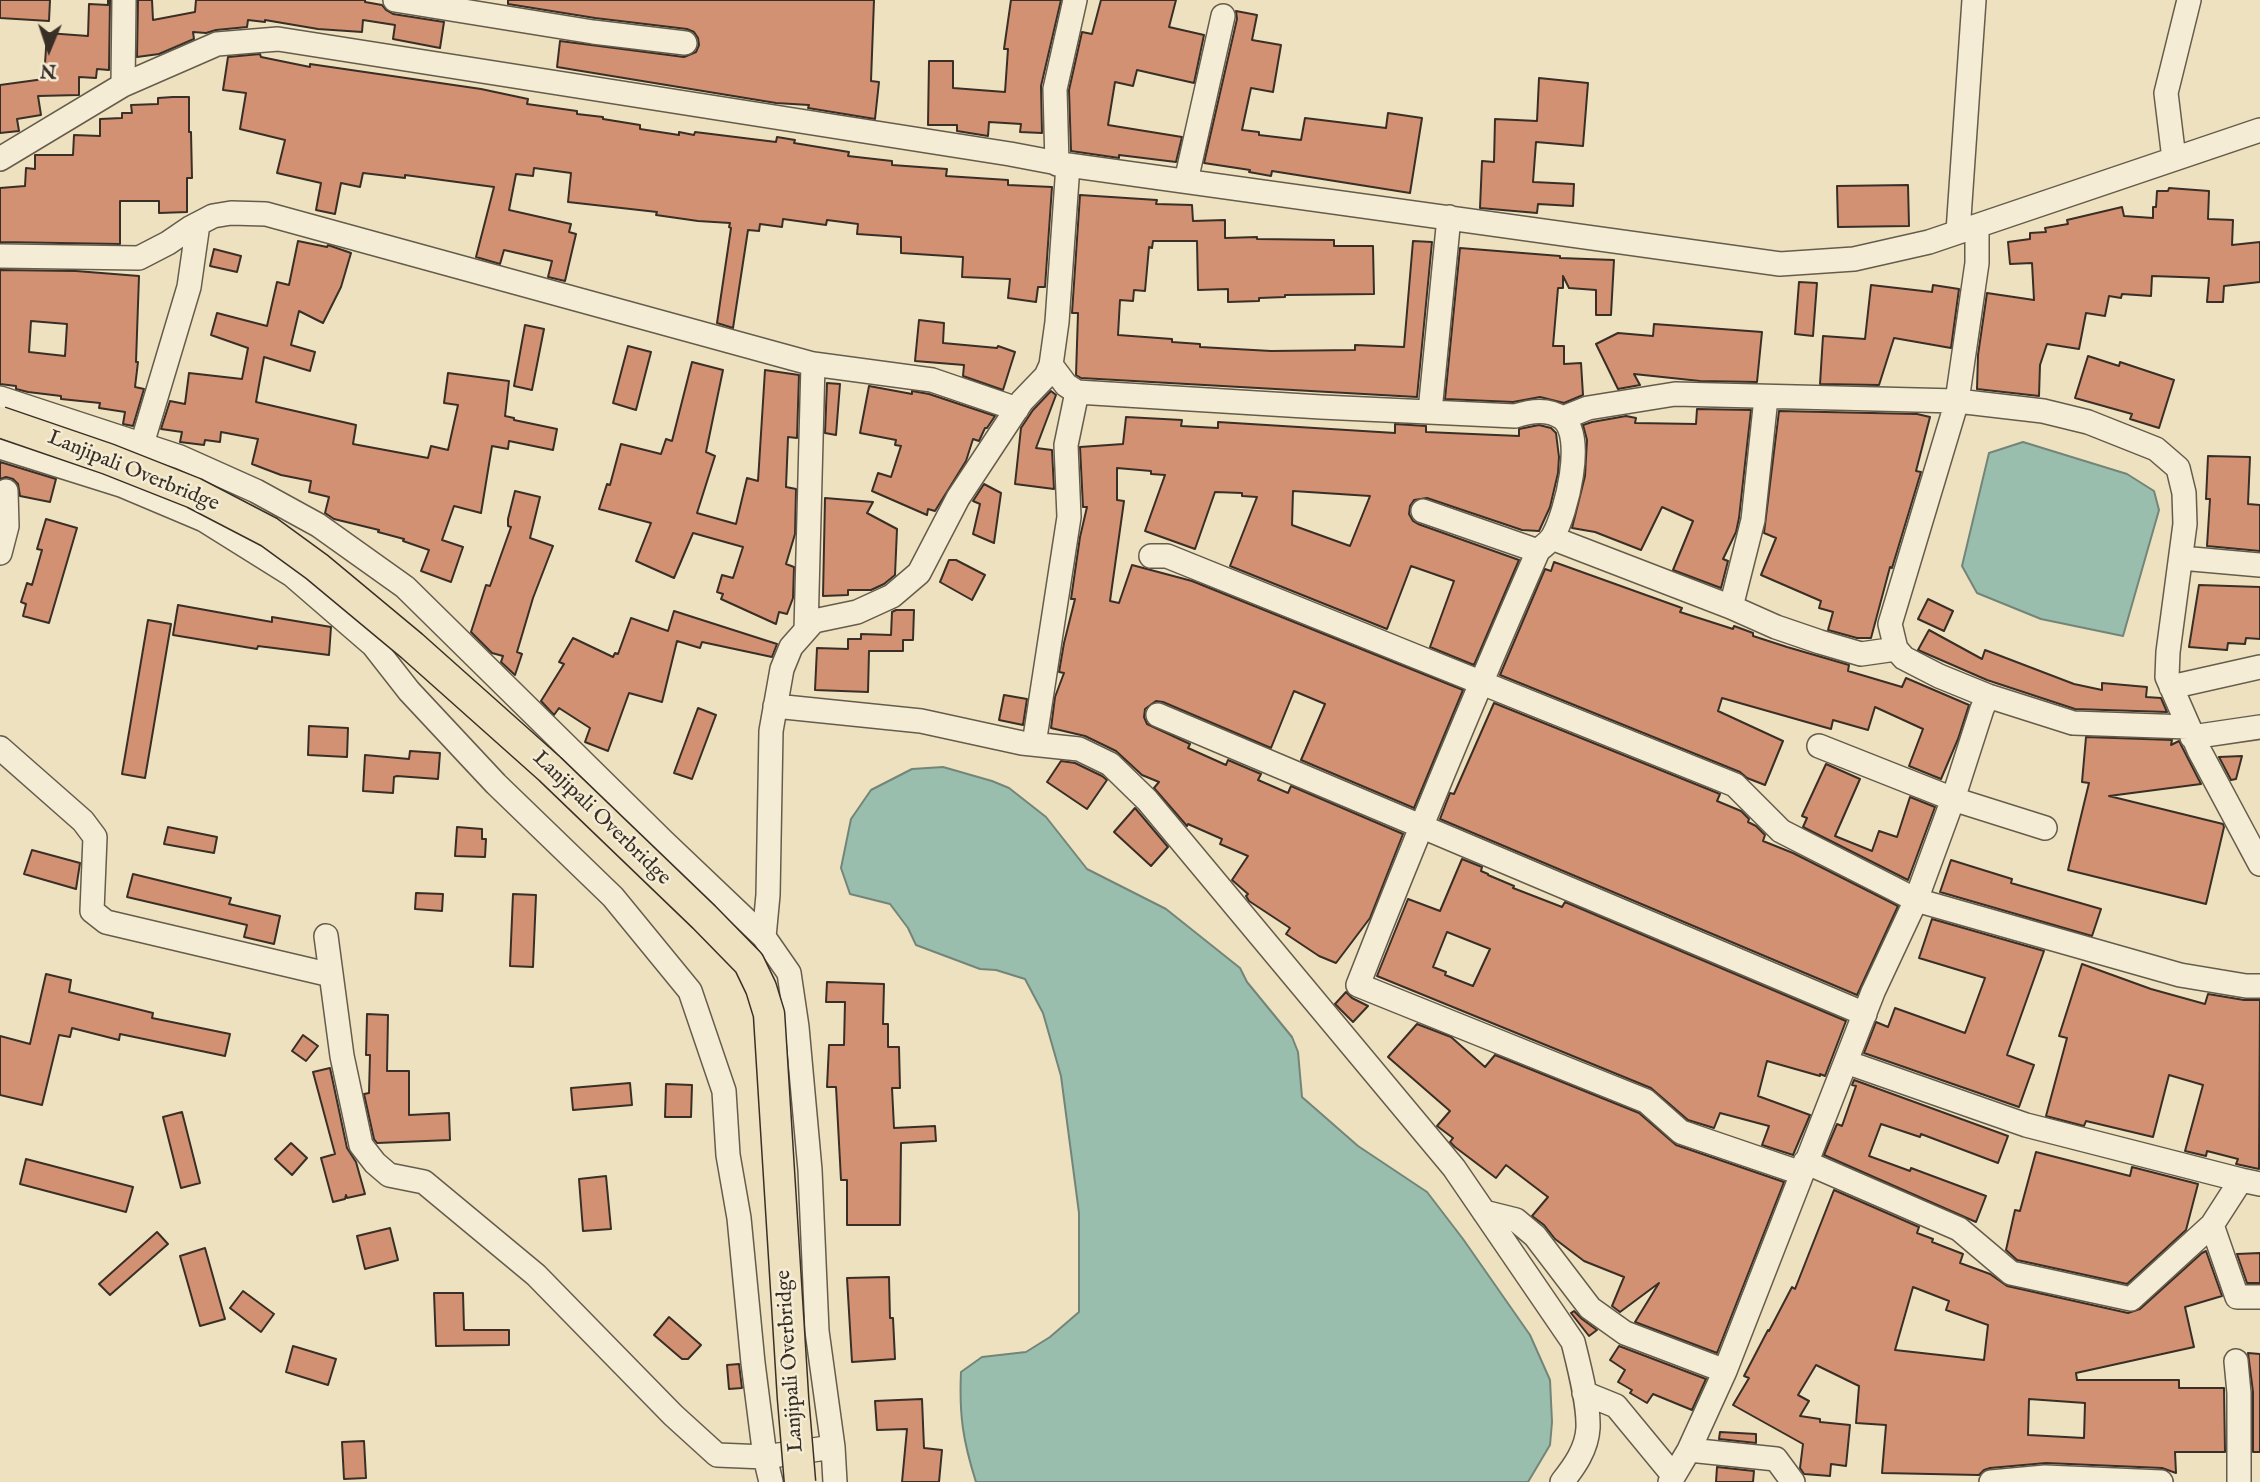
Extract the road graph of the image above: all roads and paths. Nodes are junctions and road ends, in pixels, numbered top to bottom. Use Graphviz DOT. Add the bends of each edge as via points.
graph roads {
  1 [pos="124,0"];
  2 [pos="395,0"];
  3 [pos="1075,0"];
  4 [pos="1974,0"];
  5 [pos="2189,0"];
  6 [pos="1223,16"];
  7 [pos="685,43"];
  8 [pos="123,85"];
  9 [pos="2260,130"];
  10 [pos="0,159"];
  11 [pos="2174,159"];
  12 [pos="1063,165"];
  13 [pos="1186,181"];
  14 [pos="1449,217"];
  15 [pos="198,223"];
  16 [pos="1968,229"];
  17 [pos="0,256"];
  18 [pos="813,364"];
  19 [pos="1051,365"];
  20 [pos="1077,392"];
  21 [pos="1766,397"];
  22 [pos="0,398"];
  23 [pos="1957,401"];
  24 [pos="1017,409"];
  25 [pos="1430,411"];
  26 [pos="1563,418"];
  27 [pos="0,422"];
  28 [pos="142,444"];
  29 [pos="0,447"];
  30 [pos="6,491"];
  31 [pos="1423,511"];
  32 [pos="1545,544"];
  33 [pos="0,553"];
  34 [pos="1151,556"];
  35 [pos="2181,558"];
  36 [pos="2260,565"];
  37 [pos="1731,607"];
  38 [pos="806,630"];
  39 [pos="1896,649"];
  40 [pos="2260,667"];
  41 [pos="1480,682"];
  42 [pos="2171,687"];
  43 [pos="1989,696"];
  44 [pos="775,706"];
  45 [pos="1158,715"];
  46 [pos="2260,727"];
  47 [pos="2190,732"];
  48 [pos="1034,744"];
  49 [pos="1819,746"];
  50 [pos="0,748"];
  51 [pos="1953,799"];
  52 [pos="1420,826"];
  53 [pos="2045,828"];
  54 [pos="2260,864"];
  55 [pos="1916,900"];
  56 [pos="326,936"];
  57 [pos="764,937"];
  58 [pos="331,975"];
  59 [pos="2260,986"];
  60 [pos="1865,1014"];
  61 [pos="1846,1062"];
  62 [pos="1803,1167"];
  63 [pos="2250,1182"];
  64 [pos="1484,1212"];
  65 [pos="2213,1226"];
  66 [pos="2260,1297"];
  67 [pos="2236,1361"];
  68 [pos="1725,1371"];
  69 [pos="1584,1393"];
  70 [pos="833,1447"];
  71 [pos="1689,1450"];
  72 [pos="765,1457"];
  73 [pos="1672,1478"];
  74 [pos="771,1482"];
  75 [pos="800,1482"];
  76 [pos="835,1482"];
  77 [pos="1562,1482"];
  78 [pos="1793,1482"];
  79 [pos="1991,1482"];
  80 [pos="2161,1482"];
  81 [pos="2239,1482"];
  1 -- 8 [label="street"];
  2 -- 7 [label="street"];
  3 -- 12 [label="street" via="1055,89"];
  4 -- 16 [label="street"];
  5 -- 11 [label="street" via="2166,93"];
  6 -- 13 [label="street"];
  8 -- 10 [label="street"];
  8 -- 12 [label="street" via="217,44 278,38"];
  9 -- 11 [label="street"];
  11 -- 16 [label="street"];
  12 -- 13 [label="street"];
  12 -- 19 [label="street"];
  13 -- 14 [label="street"];
  14 -- 16 [label="street" via="1780,264 1854,258"];
  14 -- 25 [label="street"];
  15 -- 17 [label="street" via="139,258"];
  15 -- 18 [label="street" via="232,213 266,214"];
  15 -- 28 [label="street" via="189,288"];
  16 -- 23 [label="street" via="1977,263"];
  18 -- 24 [label="street" via="932,380"];
  18 -- 38 [label="street"];
  19 -- 20 [label="street"];
  19 -- 24 [label="street"];
  20 -- 25 [label="street"];
  20 -- 48 [label="street" via="1066,445 1069,517"];
  21 -- 23 [label="street"];
  21 -- 26 [label="street" via="1675,394 1588,408"];
  21 -- 37 [label="street" via="1753,520"];
  22 -- 28 [label="street"];
  23 -- 35 [label="street" via="2077,419 2156,449 2178,468 2184,493"];
  23 -- 39 [label="street" via="1890,624"];
  24 -- 38 [label="street" via="958,498 919,573 892,596 857,612 814,621"];
  25 -- 26 [label="street" via="1515,416 1546,411"];
  26 -- 32 [label="street" via="1572,434 1572,470 1567,502"];
  27 -- 75 [label="main road, Lanjipali Overbridge, bridge" via="194,493 269,532 381,620 550,769 749,963 769,1014"];
  28 -- 57 [label="street" via="256,491 318,525 405,587"];
  29 -- 72 [label="street" via="121,485 204,520 292,575 373,645 409,691 496,784 613,897 690,991 724,1091"];
  30 -- 33 [label="street" via="7,526"];
  31 -- 32 [label="street"];
  32 -- 37 [label="street"];
  32 -- 41 [label="street"];
  34 -- 41 [label="street" via="1167,556"];
  35 -- 36 [label="street"];
  35 -- 42 [label="street" via="2168,652"];
  37 -- 39 [label="street" via="1776,627 1861,654"];
  38 -- 44 [label="street" via="791,647 782,669"];
  39 -- 43 [label="street" via="1939,676"];
  40 -- 42 [label="street"];
  41 -- 52 [label="street"];
  41 -- 55 [label="street" via="1735,785 1781,831"];
  42 -- 47 [label="street"];
  43 -- 47 [label="street" via="2073,723"];
  43 -- 51 [label="street"];
  44 -- 48 [label="street" via="921,721"];
  44 -- 57 [label="street"];
  45 -- 52 [label="street"];
  46 -- 47 [label="street"];
  47 -- 54 [label="street"];
  48 -- 64 [label="street" via="1079,749 1110,764 1147,800 1454,1168"];
  49 -- 51 [label="street"];
  50 -- 58 [label="street" via="95,837 92,911 106,922"];
  51 -- 53 [label="street"];
  51 -- 55 [label="street"];
  52 -- 60 [label="street"];
  52 -- 62 [label="street" via="1358,985 1646,1101 1681,1132"];
  55 -- 59 [label="street" via="2180,975"];
  55 -- 60 [label="street"];
  56 -- 58 [label="street"];
  57 -- 70 [label="street" via="789,973 795,1013 810,1170 817,1331"];
  58 -- 72 [label="street" via="361,1145 375,1163 389,1175 424,1182 536,1275 717,1455"];
  60 -- 61 [label="street"];
  61 -- 62 [label="street"];
  61 -- 63 [label="street" via="2026,1125"];
  62 -- 65 [label="street" via="1959,1229 2011,1273 2131,1299"];
  62 -- 68 [label="street"];
  63 -- 65 [label="street"];
  64 -- 68 [label="street" via="1516,1220 1535,1236 1590,1308 1625,1333"];
  64 -- 69 [label="street" via="1573,1342"];
  65 -- 66 [label="street" via="2237,1297"];
  67 -- 81 [label="street"];
  68 -- 71 [label="street"];
  69 -- 73 [label="street" via="1616,1406"];
  69 -- 77 [label="street" via="1588,1429 1577,1463"];
  70 -- 72 [label="street"];
  70 -- 76 [label="street"];
  71 -- 73 [label="street"];
  71 -- 78 [label="street" via="1776,1459"];
  72 -- 74 [label="street"];
  79 -- 80 [label="street" via="2045,1477"];
}
